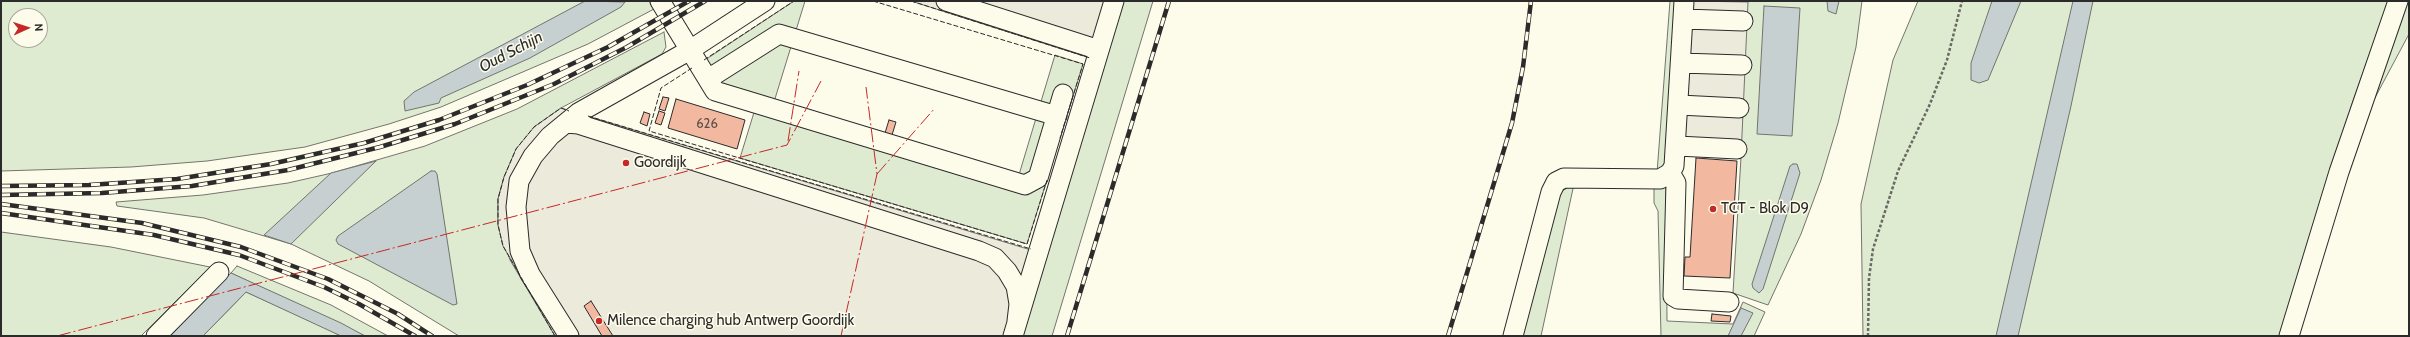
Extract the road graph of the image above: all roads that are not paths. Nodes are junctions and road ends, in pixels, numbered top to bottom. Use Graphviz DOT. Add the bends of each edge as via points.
graph roads {
  1 [pos="660,1"];
  2 [pos="765,1"];
  3 [pos="946,1"];
  4 [pos="1114,1"];
  5 [pos="2398,1"];
  6 [pos="1684,10"];
  7 [pos="1743,21"];
  8 [pos="690,50"];
  9 [pos="1097,57"];
  10 [pos="1681,63"];
  11 [pos="1742,65"];
  12 [pos="708,79"];
  13 [pos="1064,94"];
  14 [pos="1679,105"];
  15 [pos="1739,108"];
  16 [pos="1057,116"];
  17 [pos="566,123"];
  18 [pos="1677,146"];
  19 [pos="1737,149"];
  20 [pos="1670,173"];
  21 [pos="219,272"];
  22 [pos="1729,302"];
  23 [pos="1015,329"];
  24 [pos="156,336"];
  25 [pos="569,336"];
  26 [pos="1513,336"];
  27 [pos="2289,336"];
  1 -- 8 [label="street"];
  2 -- 8 [label="street"];
  3 -- 9 [label="street" via="1093,48"];
  4 -- 9 [label="street"];
  5 -- 27 [label="street" via="2339,172"];
  6 -- 7 [label="street"];
  6 -- 10 [label="street"];
  8 -- 12 [label="street"];
  8 -- 17 [label="street" via="578,113"];
  9 -- 23 [label="street"];
  10 -- 11 [label="street"];
  10 -- 14 [label="street"];
  12 -- 16 [label="street" via="779,34"];
  12 -- 16 [label="street" via="715,90 1025,185 1038,178"];
  13 -- 16 [label="street"];
  14 -- 15 [label="street"];
  14 -- 18 [label="street"];
  17 -- 23 [label="street" via="578,124 995,258 1016,286 1018,298"];
  17 -- 25 [label="street" via="550,136 533,156 519,181 516,207 520,251 530,274"];
  18 -- 19 [label="street"];
  18 -- 20 [label="street" via="1674,166"];
  20 -- 22 [label="street" via="1676,183 1674,296 1678,299"];
  20 -- 26 [label="street" via="1654,179 1564,178 1556,182 1551,192"];
  21 -- 24 [label="street"];
}
